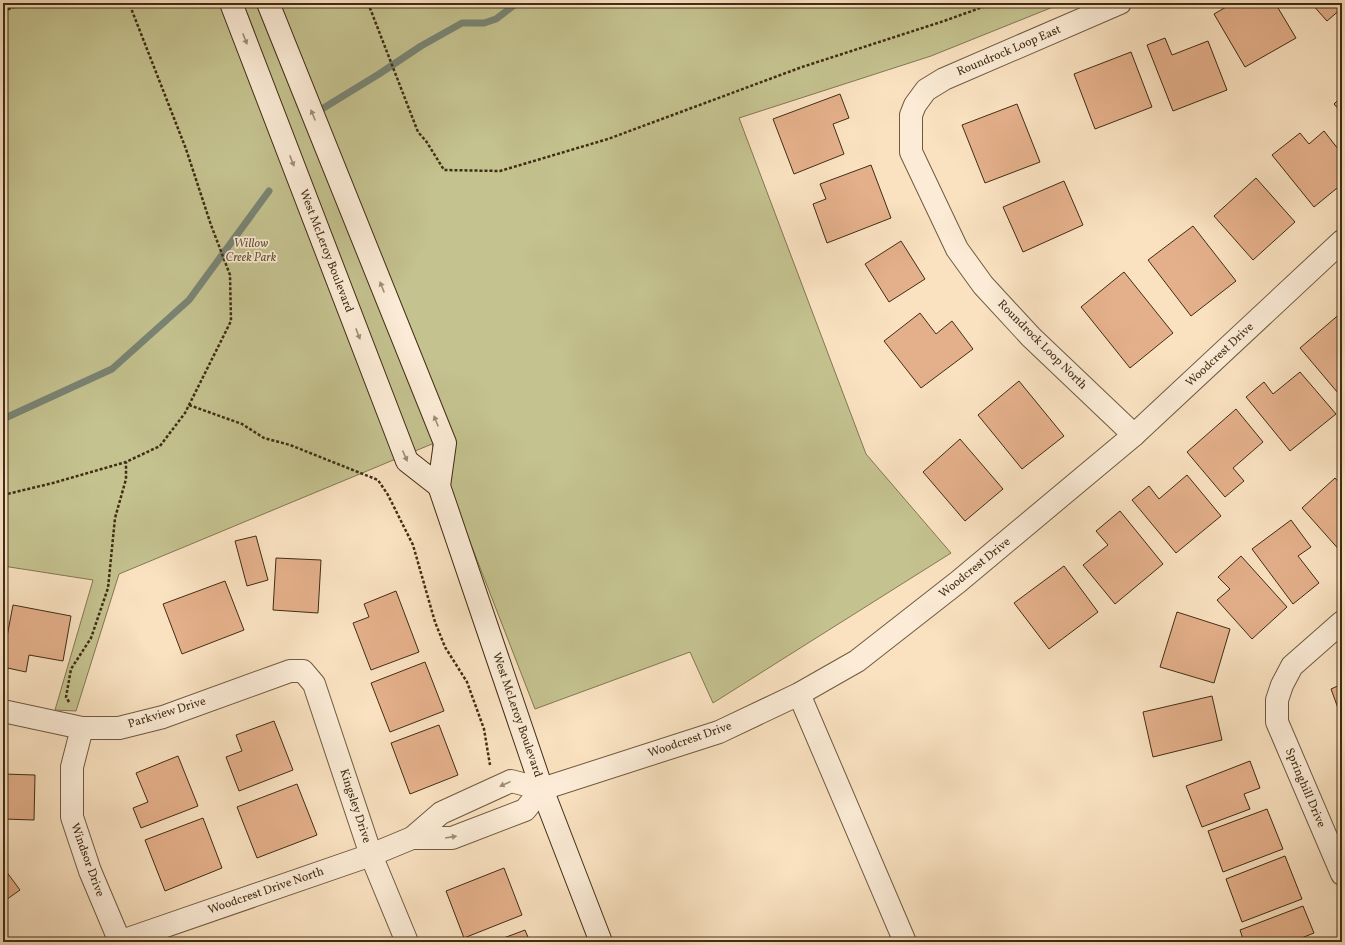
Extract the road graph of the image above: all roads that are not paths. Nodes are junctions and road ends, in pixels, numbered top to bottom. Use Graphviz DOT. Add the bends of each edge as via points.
graph roads {
  1 [pos="231,3"];
  2 [pos="268,3"];
  3 [pos="1120,3"];
  4 [pos="911,115"];
  5 [pos="1342,241"];
  6 [pos="1134,435"];
  7 [pos="439,486"];
  8 [pos="1342,622"];
  9 [pos="303,671"];
  10 [pos="799,694"];
  11 [pos="3,711"];
  12 [pos="82,728"];
  13 [pos="542,789"];
  14 [pos="412,838"];
  15 [pos="371,855"];
  16 [pos="1342,874"];
  17 [pos="120,942"];
  18 [pos="407,942"];
  19 [pos="601,942"];
  20 [pos="905,942"];
  1 -- 7 [label="street, West McLeroy Boulevard, one-way" via="407,461"];
  7 -- 2 [label="street, West McLeroy Boulevard, one-way" via="445,443"];
  3 -- 4 [label="street, Roundrock Loop East" via="944,79 926,90"];
  4 -- 6 [label="street, Roundrock Loop North" via="911,152 957,249 983,284 1031,338"];
  5 -- 6 [label="street, Woodcrest Drive"];
  6 -- 10 [label="street, Woodcrest Drive" via="958,582 857,661"];
  7 -- 13 [label="street, West McLeroy Boulevard"];
  8 -- 16 [label="street, Springhill Drive" via="1292,666 1277,700 1277,722"];
  9 -- 12 [label="street, Parkview Drive" via="290,671 163,717 119,728"];
  9 -- 15 [label="street, Kingsley Drive" via="314,684"];
  10 -- 13 [label="street, Woodcrest Drive" via="719,732"];
  10 -- 20 [label="street"];
  11 -- 12 [label="street, Parkview Drive"];
  12 -- 17 [label="street, Windsor Drive" via="72,766 72,818 90,871"];
  14 -- 13 [label="street, Woodcrest Drive North, one-way" via="452,838 526,810"];
  13 -- 14 [label="street, Woodcrest Drive North, one-way" via="511,781 441,812"];
  13 -- 19 [label="street, West McLeroy Boulevard"];
  14 -- 15 [label="street, Woodcrest Drive North"];
  15 -- 17 [label="street, Woodcrest Drive North"];
  15 -- 18 [label="street, Kingsley Drive"];
}
